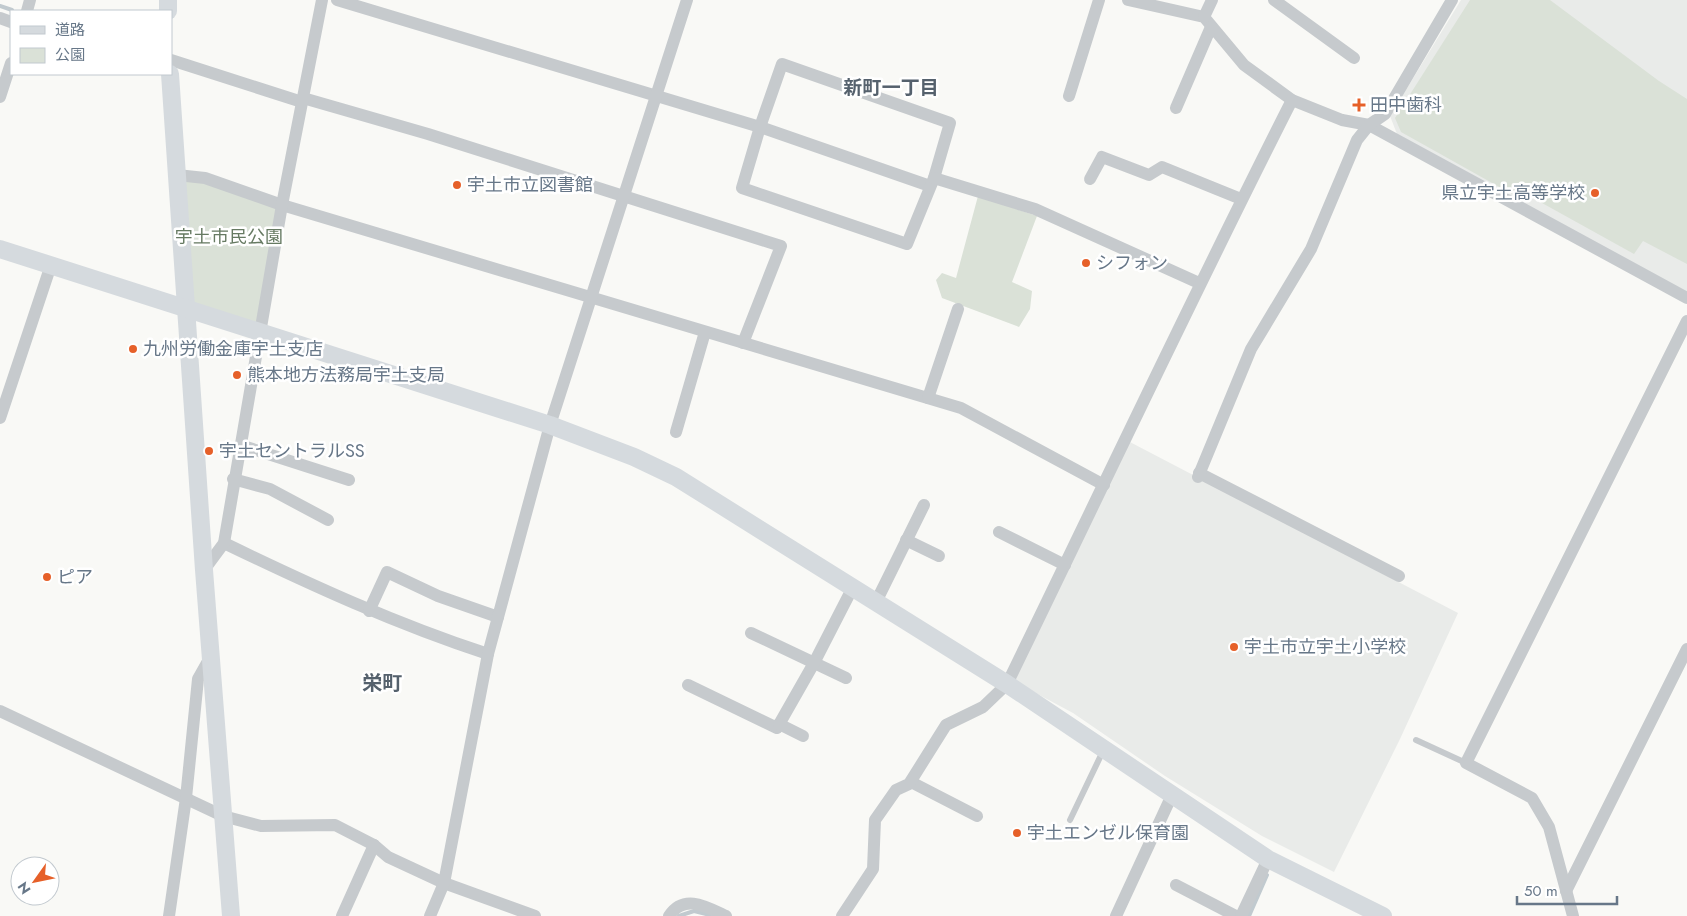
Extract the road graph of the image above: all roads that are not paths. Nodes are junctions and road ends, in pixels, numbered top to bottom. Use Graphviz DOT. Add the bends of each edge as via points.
graph roads {
  1 [pos="322,0"];
  2 [pos="337,0"];
  3 [pos="687,0"];
  4 [pos="1099,0"];
  5 [pos="1128,0"];
  6 [pos="1212,0"];
  7 [pos="1274,0"];
  8 [pos="1452,0"];
  9 [pos="1208,22"];
  10 [pos="1354,58"];
  11 [pos="172,60"];
  12 [pos="10,66"];
  13 [pos="170,75"];
  14 [pos="657,95"];
  15 [pos="1069,96"];
  16 [pos="0,97"];
  17 [pos="303,100"];
  18 [pos="1292,100"];
  19 [pos="1176,108"];
  20 [pos="1369,125"];
  21 [pos="760,126"];
  22 [pos="177,175"];
  23 [pos="1090,179"];
  24 [pos="932,182"];
  25 [pos="623,197"];
  26 [pos="1241,200"];
  27 [pos="282,205"];
  28 [pos="0,249"];
  29 [pos="52,265"];
  30 [pos="1199,284"];
  31 [pos="590,297"];
  32 [pos="1687,298"];
  33 [pos="188,310"];
  34 [pos="958,310"];
  35 [pos="1687,321"];
  36 [pos="261,332"];
  37 [pos="705,332"];
  38 [pos="743,343"];
  39 [pos="928,398"];
  40 [pos="1,415"];
  41 [pos="550,425"];
  42 [pos="676,432"];
  43 [pos="240,444"];
  44 [pos="233,479"];
  45 [pos="349,480"];
  46 [pos="1104,485"];
  47 [pos="924,505"];
  48 [pos="328,520"];
  49 [pos="999,532"];
  50 [pos="906,540"];
  51 [pos="224,543"];
  52 [pos="939,556"];
  53 [pos="1064,565"];
  54 [pos="204,570"];
  55 [pos="1399,576"];
  56 [pos="852,587"];
  57 [pos="876,602"];
  58 [pos="369,611"];
  59 [pos="498,617"];
  60 [pos="750,633"];
  61 [pos="1687,649"];
  62 [pos="488,654"];
  63 [pos="211,656"];
  64 [pos="814,663"];
  65 [pos="846,678"];
  66 [pos="1007,684"];
  67 [pos="688,686"];
  68 [pos="0,711"];
  69 [pos="779,724"];
  70 [pos="803,736"];
  71 [pos="1416,740"];
  72 [pos="1104,749"];
  73 [pos="1466,763"];
  74 [pos="911,782"];
  75 [pos="1172,795"];
  76 [pos="186,798"];
  77 [pos="223,816"];
  78 [pos="977,816"];
  79 [pos="1070,820"];
  80 [pos="374,845"];
  81 [pos="1268,859"];
  82 [pos="444,883"];
  83 [pos="1176,885"];
  84 [pos="1566,891"];
  85 [pos="169,916"];
  86 [pos="230,916"];
  87 [pos="342,916"];
  88 [pos="430,916"];
  89 [pos="535,916"];
  90 [pos="669,916"];
  91 [pos="726,916"];
  92 [pos="842,916"];
  93 [pos="1116,916"];
  94 [pos="1236,916"];
  95 [pos="1241,916"];
  96 [pos="1383,916"];
  97 [pos="1573,916"];
  1 -- 17 [label="street"];
  2 -- 14 [label="street"];
  3 -- 14 [label="street"];
  4 -- 15 [label="street"];
  5 -- 9 [label="street"];
  6 -- 9 [label="street"];
  7 -- 10 [label="street"];
  8 -- 20 [label="street" via="1385,114"];
  9 -- 18 [label="street" via="1244,65"];
  9 -- 19 [label="street"];
  11 -- 17 [label="street"];
  12 -- 16 [label="street"];
  13 -- 22 [label="street"];
  14 -- 21 [label="street"];
  14 -- 25 [label="street"];
  17 -- 25 [label="street" via="428,134"];
  17 -- 27 [label="street"];
  18 -- 20 [label="street" via="1342,120"];
  18 -- 26 [label="street"];
  20 -- 32 [label="street"];
  20 -- 55 [label="street" via="1357,140 1311,249 1251,349 1198,475"];
  21 -- 24 [label="street"];
  21 -- 24 [label="street" via="742,188 906,244"];
  21 -- 24 [label="street" via="782,64 950,123"];
  22 -- 27 [label="street" via="205,178"];
  22 -- 33 [label="street"];
  23 -- 26 [label="street" via="1102,157 1149,175 1162,167"];
  24 -- 30 [label="street" via="1035,209"];
  25 -- 31 [label="street"];
  25 -- 38 [label="street" via="782,246"];
  26 -- 30 [label="street"];
  27 -- 31 [label="street"];
  27 -- 36 [label="street"];
  28 -- 29 [label="street"];
  29 -- 33 [label="street"];
  29 -- 40 [label="street"];
  30 -- 46 [label="street"];
  31 -- 37 [label="street"];
  31 -- 41 [label="street"];
  33 -- 36 [label="street"];
  33 -- 54 [label="street"];
  34 -- 39 [label="street"];
  35 -- 73 [label="street"];
  36 -- 41 [label="street"];
  36 -- 43 [label="street"];
  37 -- 38 [label="street"];
  37 -- 42 [label="street"];
  38 -- 39 [label="street"];
  39 -- 46 [label="street" via="961,408"];
  41 -- 56 [label="street" via="676,477"];
  41 -- 59 [label="street"];
  43 -- 44 [label="street"];
  43 -- 45 [label="street"];
  44 -- 48 [label="street" via="270,489"];
  44 -- 51 [label="street"];
  46 -- 53 [label="street"];
  47 -- 50 [label="street"];
  49 -- 53 [label="street"];
  50 -- 52 [label="street"];
  50 -- 57 [label="street"];
  51 -- 54 [label="street"];
  51 -- 58 [label="street"];
  53 -- 66 [label="street"];
  54 -- 63 [label="street"];
  56 -- 57 [label="street"];
  56 -- 64 [label="street"];
  57 -- 66 [label="street"];
  58 -- 59 [label="street" via="386,572 438,596"];
  58 -- 62 [label="street"];
  59 -- 62 [label="street"];
  60 -- 64 [label="street"];
  61 -- 84 [label="street"];
  62 -- 82 [label="street"];
  63 -- 76 [label="street" via="198,679"];
  63 -- 77 [label="street"];
  64 -- 65 [label="street"];
  64 -- 69 [label="street"];
  66 -- 72 [label="street"];
  66 -- 74 [label="street" via="983,707 946,725"];
  67 -- 69 [label="street" via="777,728"];
  68 -- 76 [label="street"];
  69 -- 70 [label="street"];
  71 -- 73 [label="lane"];
  72 -- 75 [label="street"];
  72 -- 79 [label="lane"];
  73 -- 84 [label="street" via="1532,798 1550,827"];
  74 -- 78 [label="street"];
  74 -- 92 [label="street" via="896,790 875,820 873,869"];
  75 -- 81 [label="street"];
  75 -- 93 [label="street"];
  76 -- 77 [label="street"];
  76 -- 85 [label="street"];
  77 -- 80 [label="street" via="260,826 335,825"];
  77 -- 86 [label="street"];
  80 -- 82 [label="street" via="388,857"];
  80 -- 87 [label="street"];
  81 -- 95 [label="street"];
  81 -- 96 [label="street"];
  82 -- 88 [label="street"];
  82 -- 89 [label="street"];
  83 -- 94 [label="street"];
  84 -- 97 [label="street"];
  90 -- 91 [label="street" via="686,903 699,904"];
}
